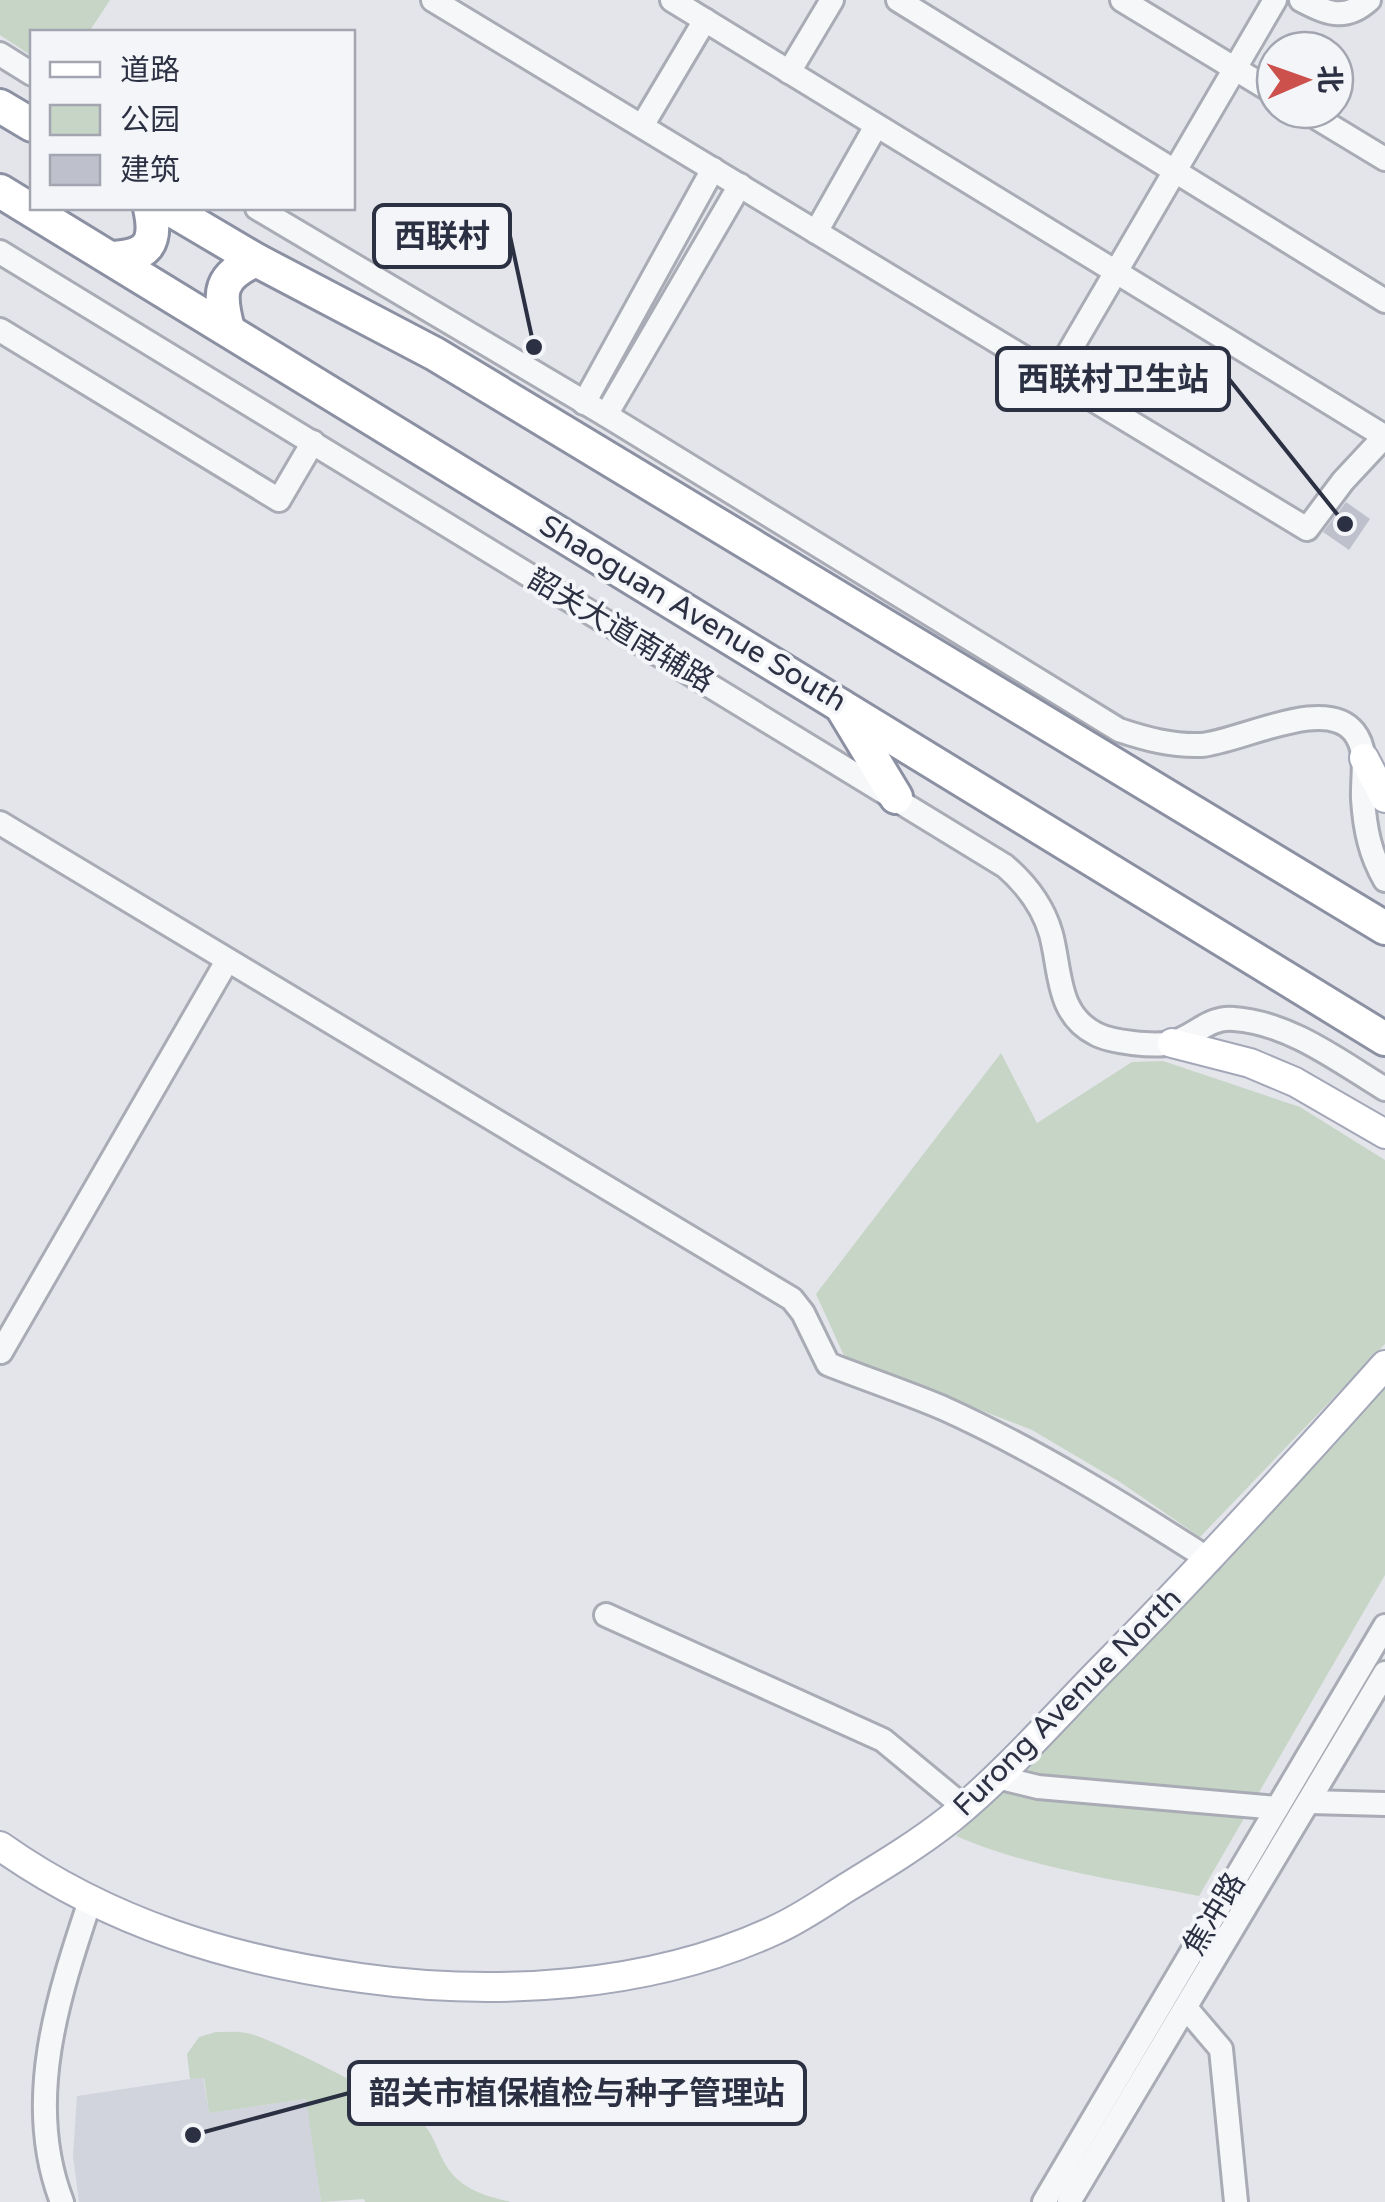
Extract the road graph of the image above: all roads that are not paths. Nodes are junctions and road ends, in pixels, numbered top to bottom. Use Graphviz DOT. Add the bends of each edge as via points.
graph roads {
  1 [pos="433,0"];
  2 [pos="672,0"];
  3 [pos="832,0"];
  4 [pos="898,0"];
  5 [pos="1122,0"];
  6 [pos="1275,0"];
  7 [pos="1301,0"];
  8 [pos="1369,0"];
  9 [pos="704,20"];
  10 [pos="0,54"];
  11 [pos="1235,68"];
  12 [pos="789,72"];
  13 [pos="30,73"];
  14 [pos="1255,80"];
  15 [pos="0,106"];
  16 [pos="30,124"];
  17 [pos="642,126"];
  18 [pos="876,126"];
  19 [pos="1337,130"];
  20 [pos="1385,159"];
  21 [pos="713,169"];
  22 [pos="1175,171"];
  23 [pos="740,185"];
  24 [pos="0,191"];
  25 [pos="30,209"];
  26 [pos="31,210"];
  27 [pos="150,210"];
  28 [pos="171,210"];
  29 [pos="259,210"];
  30 [pos="816,232"];
  31 [pos="0,252"];
  32 [pos="111,258"];
  33 [pos="256,260"];
  34 [pos="1116,272"];
  35 [pos="1385,300"];
  36 [pos="228,329"];
  37 [pos="0,330"];
  38 [pos="1055,376"];
  39 [pos="584,403"];
  40 [pos="606,415"];
  41 [pos="1384,436"];
  42 [pos="313,442"];
  43 [pos="838,702"];
  44 [pos="1364,758"];
  45 [pos="896,797"];
  46 [pos="1385,798"];
  47 [pos="0,823"];
  48 [pos="1385,880"];
  49 [pos="1385,928"];
  50 [pos="228,961"];
  51 [pos="1306,992"];
  52 [pos="1385,1040"];
  53 [pos="1172,1043"];
  54 [pos="1385,1056"];
  55 [pos="1385,1089"];
  56 [pos="1385,1134"];
  57 [pos="1,1352"];
  58 [pos="1385,1365"];
  59 [pos="1210,1560"];
  60 [pos="606,1615"];
  61 [pos="1385,1626"];
  62 [pos="1385,1673"];
  63 [pos="997,1777"];
  64 [pos="1309,1802"];
  65 [pos="1385,1804"];
  66 [pos="964,1806"];
  67 [pos="1277,1808"];
  68 [pos="0,1846"];
  69 [pos="90,1902"];
  70 [pos="1186,2008"];
  71 [pos="62,2202"];
  72 [pos="1044,2202"];
  73 [pos="1070,2202"];
  74 [pos="1236,2202"];
  1 -- 17 [label="street"];
  2 -- 9 [label="street"];
  3 -- 12 [label="street"];
  4 -- 22 [label="street"];
  5 -- 11 [label="street"];
  6 -- 11 [label="street"];
  7 -- 8 [label="street" via="1337,15"];
  9 -- 12 [label="street"];
  9 -- 17 [label="street"];
  10 -- 13 [label="street"];
  11 -- 14 [label="street"];
  11 -- 22 [label="street"];
  12 -- 18 [label="street"];
  15 -- 16 [label="highway"];
  17 -- 21 [label="street"];
  18 -- 30 [label="street"];
  18 -- 34 [label="street"];
  19 -- 20 [label="street"];
  21 -- 23 [label="street"];
  21 -- 39 [label="street"];
  22 -- 34 [label="street"];
  22 -- 35 [label="street"];
  23 -- 30 [label="street"];
  23 -- 40 [label="street"];
  24 -- 25 [label="highway, Shaoguan Avenue South"];
  26 -- 32 [label="highway, Shaoguan Avenue South"];
  27 -- 32 [label="highway" via="150,244 136,256"];
  28 -- 33 [label="highway"];
  29 -- 39 [label="street"];
  30 -- 38 [label="street"];
  31 -- 42 [label="street, 韶关大道南辅路"];
  32 -- 36 [label="highway, Shaoguan Avenue South"];
  33 -- 36 [label="highway" via="224,281"];
  33 -- 49 [label="highway" via="435,354"];
  34 -- 38 [label="street"];
  34 -- 41 [label="street"];
  36 -- 43 [label="highway, Shaoguan Avenue South"];
  37 -- 42 [label="street" via="278,500"];
  38 -- 41 [label="street" via="1306,529"];
  39 -- 40 [label="street"];
  40 -- 44 [label="street" via="1119,730 1154,742 1199,745 1304,718 1332,718 1353,730"];
  42 -- 45 [label="street, 韶关大道南辅路"];
  43 -- 45 [label="highway"];
  43 -- 51 [label="highway, Shaoguan Avenue South"];
  44 -- 46 [label="main road"];
  44 -- 48 [label="street" via="1367,837"];
  45 -- 53 [label="street, 韶关大道南辅路" via="1025,883 1050,933 1068,1011 1080,1023 1097,1036"];
  47 -- 50 [label="street"];
  50 -- 57 [label="street"];
  50 -- 59 [label="street" via="792,1300 828,1364 942,1408 1034,1454"];
  51 -- 52 [label="highway, Shaoguan Avenue South"];
  51 -- 54 [label="highway"];
  53 -- 55 [label="street" via="1231,1018 1298,1037"];
  53 -- 56 [label="main road" via="1250,1062"];
  58 -- 59 [label="main road, Furong Avenue North"];
  59 -- 63 [label="main road, Furong Avenue North"];
  60 -- 66 [label="street" via="883,1740"];
  61 -- 67 [label="street, 焦冲路"];
  62 -- 64 [label="street, 焦冲路"];
  63 -- 66 [label="main road, Furong Avenue North"];
  63 -- 67 [label="street" via="1038,1787"];
  64 -- 65 [label="street"];
  64 -- 70 [label="street, 焦冲路"];
  66 -- 69 [label="main road, Furong Avenue North" via="908,1850 776,1930 687,1960 569,1984 468,1988 308,1970 202,1946"];
  67 -- 72 [label="street, 焦冲路"];
  68 -- 69 [label="main road, Furong Avenue North"];
  69 -- 71 [label="street" via="53,2018 47,2062 48,2137"];
  70 -- 73 [label="street, 焦冲路"];
  70 -- 74 [label="street" via="1221,2049"];
}
